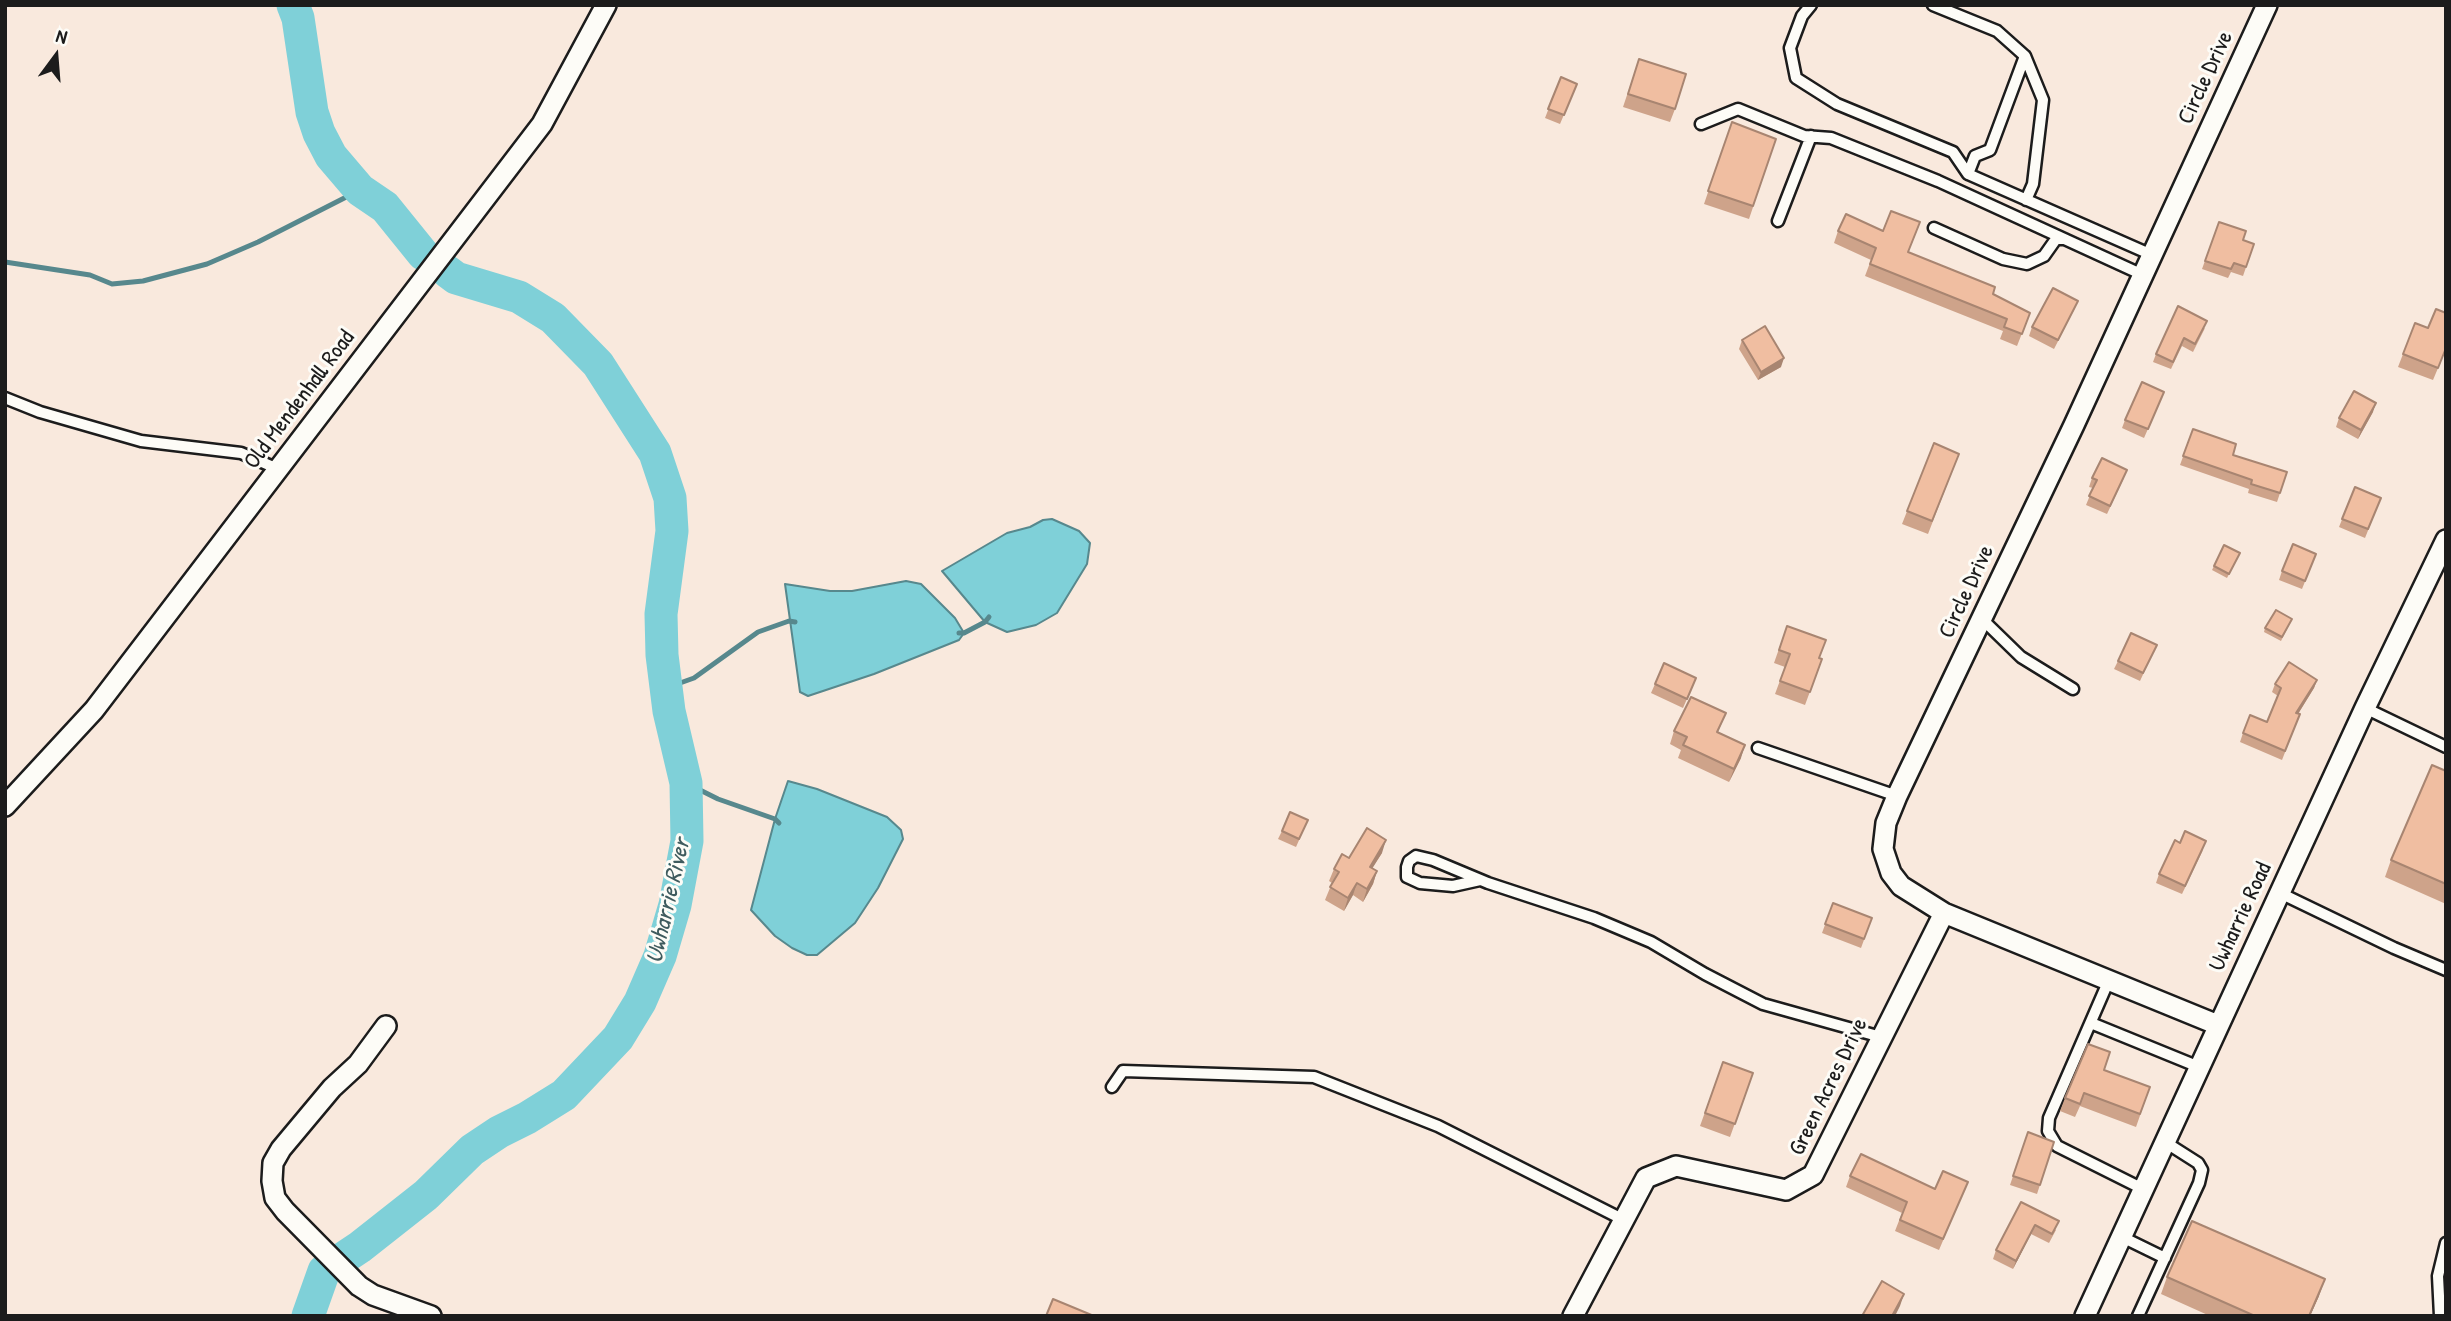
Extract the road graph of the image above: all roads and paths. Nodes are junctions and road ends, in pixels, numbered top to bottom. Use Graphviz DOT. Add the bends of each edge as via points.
graph roads {
  1 [pos="606,5"];
  2 [pos="1811,5"];
  3 [pos="1933,5"];
  4 [pos="2267,5"];
  5 [pos="2025,55"];
  6 [pos="1701,124"];
  7 [pos="1811,136"];
  8 [pos="1968,174"];
  9 [pos="2026,200"];
  10 [pos="1778,220"];
  11 [pos="1934,228"];
  12 [pos="2063,239"];
  13 [pos="2152,255"];
  14 [pos="2143,275"];
  15 [pos="5,397"];
  16 [pos="278,469"];
  17 [pos="2446,540"];
  18 [pos="1982,619"];
  19 [pos="2073,689"];
  20 [pos="2365,708"];
  21 [pos="2446,747"];
  22 [pos="1758,748"];
  23 [pos="1897,796"];
  24 [pos="5,806"];
  25 [pos="1480,880"];
  26 [pos="2280,893"];
  27 [pos="1944,913"];
  28 [pos="2446,970"];
  29 [pos="2109,981"];
  30 [pos="2091,1023"];
  31 [pos="2218,1025"];
  32 [pos="386,1026"];
  33 [pos="1881,1037"];
  34 [pos="2199,1068"];
  35 [pos="1112,1087"];
  36 [pos="2165,1142"];
  37 [pos="2143,1189"];
  38 [pos="1624,1220"];
  39 [pos="2122,1237"];
  40 [pos="2446,1243"];
  41 [pos="2165,1258"];
  42 [pos="431,1316"];
  43 [pos="1573,1316"];
  44 [pos="2085,1316"];
  45 [pos="2138,1316"];
  46 [pos="2440,1316"];
  1 -- 16 [label="street, Old Mendenhall Road" via="542,124"];
  2 -- 8 [label="lane" via="1790,48 1796,78 1837,104 1952,152"];
  3 -- 5 [label="lane" via="1997,31"];
  4 -- 13 [label="street, Circle Drive"];
  5 -- 8 [label="lane" via="1990,150 1975,156"];
  5 -- 9 [label="lane" via="2043,100 2033,184"];
  6 -- 7 [label="lane" via="1738,108"];
  7 -- 10 [label="lane"];
  7 -- 12 [label="lane" via="1831,138 1926,176"];
  8 -- 9 [label="lane"];
  9 -- 13 [label="lane"];
  11 -- 12 [label="lane" via="2003,259 2027,264 2044,256 2056,239"];
  12 -- 14 [label="lane"];
  13 -- 14 [label="street, Circle Drive"];
  14 -- 18 [label="street, Circle Drive"];
  15 -- 16 [label="lane" via="141,441 241,453"];
  16 -- 24 [label="street, Old Mendenhall Road" via="94,710"];
  17 -- 20 [label="street, Uwharrie Road"];
  18 -- 19 [label="lane" via="2021,657"];
  18 -- 23 [label="street, Circle Drive"];
  20 -- 21 [label="lane"];
  20 -- 26 [label="street, Uwharrie Road"];
  22 -- 23 [label="lane"];
  23 -- 27 [label="street, Circle Drive" via="1886,823 1883,849 1891,873 1901,886"];
  25 -- 25 [label="lane" via="1416,856 1407,867 1407,877 1420,883 1453,886"];
  25 -- 33 [label="lane" via="1651,942 1763,1004"];
  26 -- 28 [label="lane"];
  26 -- 31 [label="street, Uwharrie Road"];
  27 -- 29 [label="street, Circle Drive"];
  27 -- 33 [label="street, Green Acres Drive"];
  29 -- 30 [label="lane"];
  29 -- 31 [label="street, Circle Drive"];
  30 -- 34 [label="lane"];
  30 -- 37 [label="lane" via="2049,1118 2048,1131 2057,1146"];
  31 -- 34 [label="street, Uwharrie Road"];
  32 -- 42 [label="street" via="281,1149 273,1163 272,1181 275,1198 359,1286"];
  33 -- 38 [label="street, Green Acres Drive" via="1812,1175 1786,1190 1676,1166 1646,1178"];
  34 -- 36 [label="street, Uwharrie Road"];
  35 -- 38 [label="lane" via="1123,1070 1314,1077 1437,1126"];
  36 -- 37 [label="street, Uwharrie Road"];
  36 -- 41 [label="lane" via="2202,1170"];
  37 -- 39 [label="street, Uwharrie Road"];
  38 -- 43 [label="street, Green Acres Drive"];
  39 -- 41 [label="lane"];
  39 -- 44 [label="street, Uwharrie Road"];
  40 -- 46 [label="lane" via="2438,1276"];
  41 -- 45 [label="lane"];
}
